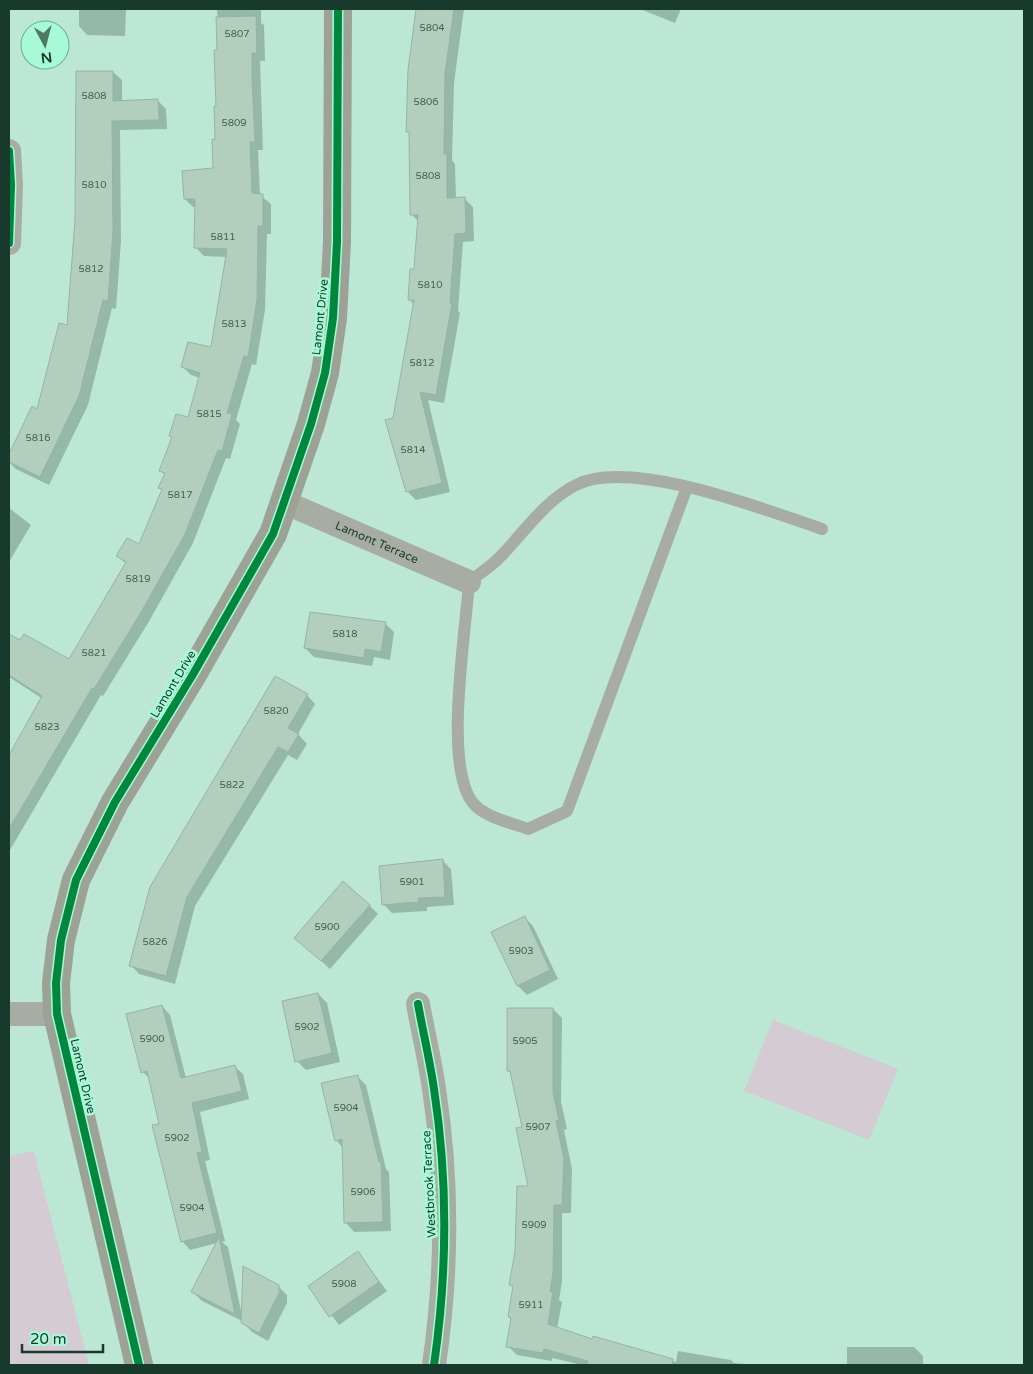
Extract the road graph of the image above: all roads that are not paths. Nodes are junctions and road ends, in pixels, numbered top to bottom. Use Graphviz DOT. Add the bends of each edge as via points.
graph roads {
  1 [pos="338,9"];
  2 [pos="9,151"];
  3 [pos="9,243"];
  4 [pos="687,487"];
  5 [pos="286,502"];
  6 [pos="822,529"];
  7 [pos="469,582"];
  8 [pos="418,1004"];
  9 [pos="9,1014"];
  10 [pos="57,1014"];
  11 [pos="139,1365"];
  12 [pos="434,1365"];
  1 -- 5 [label="street, Lamont Drive" via="337,242 333,318 325,373"];
  2 -- 3 [label="street"];
  4 -- 6 [label="lane"];
  4 -- 7 [label="lane" via="624,476 592,478 575,485 548,506 498,559"];
  4 -- 7 [label="lane" via="567,811 528,829 473,804 463,782 458,717"];
  5 -- 7 [label="street, Lamont Terrace"];
  5 -- 10 [label="street, Lamont Drive" via="262,555 115,802 76,880 61,940 56,983"];
  8 -- 12 [label="street, Westbrook Terrace" via="434,1090 442,1182 442,1307"];
  9 -- 10 [label="street"];
  10 -- 11 [label="street, Lamont Drive"];
}
